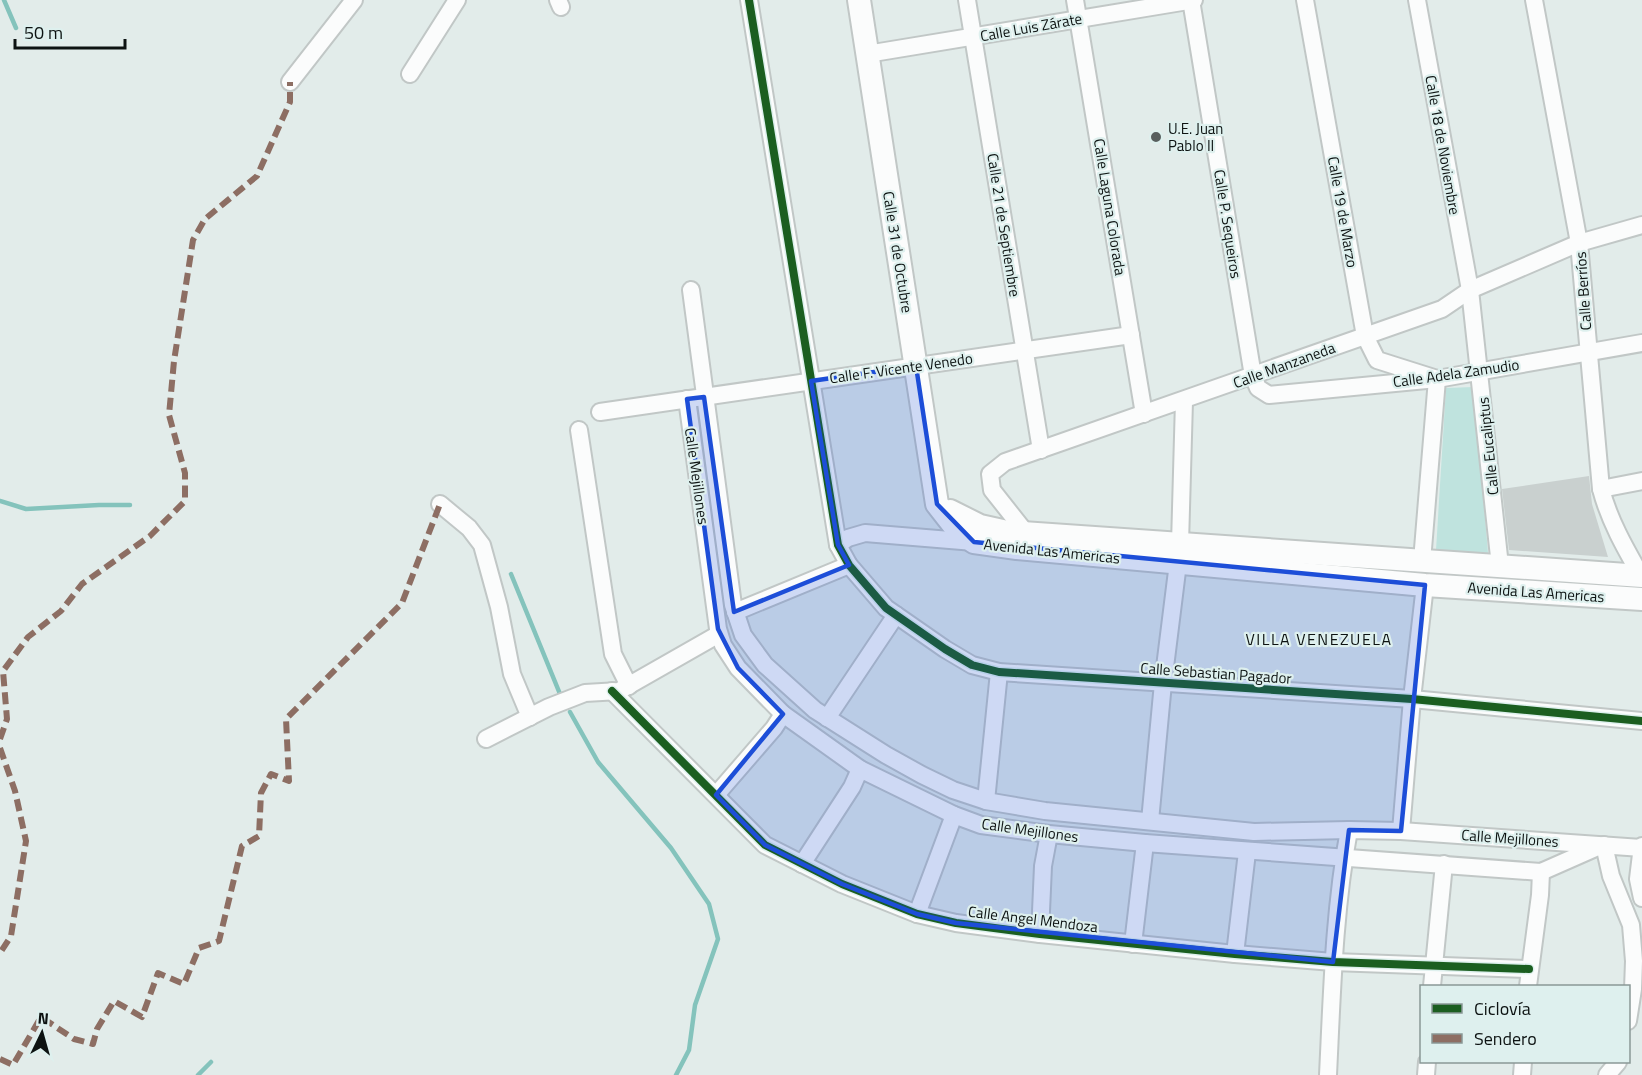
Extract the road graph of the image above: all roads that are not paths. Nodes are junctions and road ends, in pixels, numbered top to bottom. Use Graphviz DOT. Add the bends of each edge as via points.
graph roads {
  1 [pos="354,0"];
  2 [pos="457,0"];
  3 [pos="749,0"];
  4 [pos="859,0"];
  5 [pos="966,0"];
  6 [pos="1075,0"];
  7 [pos="1192,0"];
  8 [pos="1305,0"];
  9 [pos="1417,0"];
  10 [pos="1534,0"];
  11 [pos="1078,19"];
  12 [pos="973,37"];
  13 [pos="867,54"];
  14 [pos="410,74"];
  15 [pos="290,82"];
  16 [pos="1642,225"];
  17 [pos="1579,243"];
  18 [pos="691,290"];
  19 [pos="1470,290"];
  20 [pos="1131,335"];
  21 [pos="1365,336"];
  22 [pos="1642,343"];
  23 [pos="1025,350"];
  24 [pos="1587,352"];
  25 [pos="916,366"];
  26 [pos="1480,372"];
  27 [pos="1253,376"];
  28 [pos="1437,379"];
  29 [pos="811,381"];
  30 [pos="704,397"];
  31 [pos="687,399"];
  32 [pos="1184,401"];
  33 [pos="600,412"];
  34 [pos="1144,414"];
  35 [pos="579,430"];
  36 [pos="1041,450"];
  37 [pos="1642,481"];
  38 [pos="1601,489"];
  39 [pos="440,504"];
  40 [pos="937,504"];
  41 [pos="1026,533"];
  42 [pos="974,542"];
  43 [pos="838,544"];
  44 [pos="1179,554"];
  45 [pos="1422,561"];
  46 [pos="849,565"];
  47 [pos="1500,566"];
  48 [pos="1641,576"];
  49 [pos="1425,585"];
  50 [pos="1642,599"];
  51 [pos="735,612"];
  52 [pos="896,615"];
  53 [pos="719,634"];
  54 [pos="999,672"];
  55 [pos="1163,683"];
  56 [pos="629,686"];
  57 [pos="612,691"];
  58 [pos="1412,699"];
  59 [pos="783,714"];
  60 [pos="530,717"];
  61 [pos="827,718"];
  62 [pos="1642,721"];
  63 [pos="486,739"];
  64 [pos="860,769"];
  65 [pos="716,795"];
  66 [pos="986,801"];
  67 [pos="954,815"];
  68 [pos="1150,821"];
  69 [pos="1349,830"];
  70 [pos="1401,831"];
  71 [pos="1049,834"];
  72 [pos="1145,843"];
  73 [pos="1604,844"];
  74 [pos="1642,847"];
  75 [pos="1247,852"];
  76 [pos="1344,857"];
  77 [pos="802,864"];
  78 [pos="1444,864"];
  79 [pos="1541,872"];
  80 [pos="1642,898"];
  81 [pos="917,914"];
  82 [pos="1040,934"];
  83 [pos="1133,944"];
  84 [pos="1235,954"];
  85 [pos="1333,962"];
  86 [pos="1433,964"];
  87 [pos="1529,969"];
  88 [pos="1432,985"];
  89 [pos="1528,985"];
  90 [pos="1630,1012"];
  91 [pos="1617,1063"];
  92 [pos="1328,1075"];
  93 [pos="1607,1075"];
  1 -- 15 [label="street"];
  2 -- 14 [label="street"];
  3 -- 29 [label="street, Calle Sebastian Pagador"];
  4 -- 13 [label="main road, Calle 31 de Octubre"];
  5 -- 12 [label="street, Calle 21 de Septiembre"];
  6 -- 11 [label="street, Calle Laguna Colorada"];
  7 -- 11 [label="street, Calle Luis Zárate"];
  7 -- 27 [label="street, Calle P. Sequeiros"];
  8 -- 21 [label="street, Calle 19 de Marzo"];
  9 -- 19 [label="street, Calle 18 de Noviembre"];
  10 -- 17 [label="street, Calle Berríos"];
  11 -- 12 [label="street, Calle Luis Zárate"];
  11 -- 20 [label="street, Calle Laguna Colorada"];
  12 -- 13 [label="street, Calle Luis Zárate"];
  12 -- 23 [label="street, Calle 21 de Septiembre"];
  13 -- 25 [label="main road, Calle 31 de Octubre"];
  16 -- 17 [label="street, Calle Manzaneda"];
  17 -- 19 [label="street, Calle Manzaneda"];
  17 -- 24 [label="street, Calle Berríos"];
  18 -- 30 [label="street, Calle Mejillones"];
  19 -- 21 [label="street, Calle Manzaneda" via="1442,309"];
  19 -- 26 [label="street, Calle Eucaliptus"];
  20 -- 23 [label="street, Calle F. Vicente Venedo"];
  20 -- 34 [label="street, Calle Laguna Colorada"];
  21 -- 27 [label="street, Calle Manzaneda"];
  21 -- 28 [label="street, Calle 19 de Marzo" via="1377,360"];
  22 -- 24 [label="street, Calle Adela Zamudio"];
  23 -- 25 [label="street, Calle F. Vicente Venedo"];
  23 -- 36 [label="street, Calle 21 de Septiembre"];
  24 -- 26 [label="street, Calle Adela Zamudio"];
  24 -- 38 [label="street, Calle Berríos"];
  25 -- 29 [label="street, Calle F. Vicente Venedo"];
  25 -- 40 [label="main road, Calle 31 de Octubre"];
  26 -- 28 [label="street, Calle Adela Zamudio"];
  26 -- 47 [label="street, Calle Eucaliptus"];
  27 -- 28 [label="street, Calle Adela Zamudio" via="1258,388 1269,395"];
  27 -- 32 [label="street, Calle Manzaneda"];
  28 -- 45 [label="street"];
  29 -- 30 [label="street, Calle F. Vicente Venedo"];
  29 -- 43 [label="street, Calle Sebastian Pagador"];
  30 -- 31 [label="street, Calle F. Vicente Venedo"];
  30 -- 51 [label="street, Calle Mejillones"];
  31 -- 33 [label="street, Calle F. Vicente Venedo"];
  31 -- 53 [label="street, Calle Mejillones"];
  32 -- 34 [label="street, Calle Manzaneda"];
  32 -- 44 [label="street"];
  34 -- 36 [label="street, Calle Manzaneda"];
  35 -- 56 [label="street" via="613,654"];
  36 -- 41 [label="street, Calle Manzaneda" via="1005,462 990,474 992,490"];
  37 -- 38 [label="street"];
  38 -- 48 [label="street, Calle Berríos" via="1618,535"];
  39 -- 60 [label="street" via="469,528 482,545 512,674"];
  40 -- 41 [label="main road, Avenida Las Americas" via="980,526"];
  40 -- 42 [label="main road, Avenida Las Americas"];
  41 -- 44 [label="main road, Avenida Las Americas"];
  42 -- 43 [label="street" via="865,533"];
  42 -- 44 [label="main road, Avenida Las Americas" via="1017,548"];
  43 -- 46 [label="street, Calle Sebastian Pagador"];
  44 -- 45 [label="main road, Avenida Las Americas"];
  44 -- 49 [label="main road, Avenida Las Americas"];
  44 -- 55 [label="street"];
  45 -- 47 [label="main road, Avenida Las Americas"];
  46 -- 51 [label="street"];
  46 -- 52 [label="street, Calle Sebastian Pagador"];
  47 -- 48 [label="main road, Avenida Las Americas"];
  49 -- 50 [label="main road, Avenida Las Americas"];
  49 -- 58 [label="street"];
  51 -- 61 [label="street, Calle Mejillones" via="743,635 765,665"];
  52 -- 54 [label="street, Calle Sebastian Pagador" via="972,665"];
  52 -- 61 [label="street"];
  53 -- 56 [label="street"];
  53 -- 59 [label="street, Calle Mejillones" via="738,668"];
  54 -- 55 [label="street, Calle Sebastian Pagador"];
  54 -- 66 [label="street"];
  55 -- 58 [label="street, Calle Sebastian Pagador"];
  55 -- 68 [label="street"];
  56 -- 57 [label="street"];
  57 -- 60 [label="street" via="585,693"];
  57 -- 65 [label="street, Calle Angel Mendoza"];
  58 -- 62 [label="street, Calle Sebastian Pagador"];
  58 -- 70 [label="street"];
  59 -- 64 [label="street, Calle Mejillones"];
  59 -- 65 [label="street"];
  60 -- 63 [label="street"];
  61 -- 66 [label="street, Calle Mejillones" via="922,775"];
  64 -- 67 [label="street, Calle Mejillones"];
  64 -- 77 [label="street"];
  65 -- 77 [label="street, Calle Angel Mendoza" via="765,845"];
  66 -- 68 [label="street, Calle Mejillones"];
  67 -- 71 [label="street, Calle Mejillones" via="981,825"];
  67 -- 81 [label="street"];
  68 -- 69 [label="street, Calle Mejillones" via="1254,832"];
  69 -- 70 [label="street, Calle Mejillones"];
  69 -- 76 [label="street"];
  70 -- 73 [label="street, Calle Mejillones"];
  71 -- 72 [label="street, Calle Mejillones"];
  71 -- 82 [label="street" via="1043,866"];
  72 -- 75 [label="street, Calle Mejillones"];
  72 -- 83 [label="street"];
  73 -- 74 [label="street, Calle Mejillones"];
  73 -- 79 [label="street, Calle Mejillones"];
  73 -- 90 [label="street" via="1611,876 1631,925 1634,961"];
  74 -- 80 [label="street" via="1638,879"];
  75 -- 76 [label="street, Calle Mejillones"];
  75 -- 84 [label="street"];
  76 -- 78 [label="street, Calle Mejillones"];
  76 -- 85 [label="street"];
  77 -- 81 [label="street, Calle Angel Mendoza"];
  78 -- 79 [label="street, Calle Mejillones"];
  78 -- 86 [label="street"];
  79 -- 87 [label="street"];
  81 -- 82 [label="street, Calle Angel Mendoza"];
  82 -- 83 [label="street, Calle Angel Mendoza"];
  83 -- 84 [label="street, Calle Angel Mendoza"];
  84 -- 85 [label="street, Calle Angel Mendoza"];
  85 -- 86 [label="street, Calle Angel Mendoza"];
  85 -- 92 [label="street"];
  86 -- 87 [label="street, Calle Angel Mendoza"];
  86 -- 88 [label="street"];
  87 -- 89 [label="street"];
  91 -- 93 [label="street"];
}
